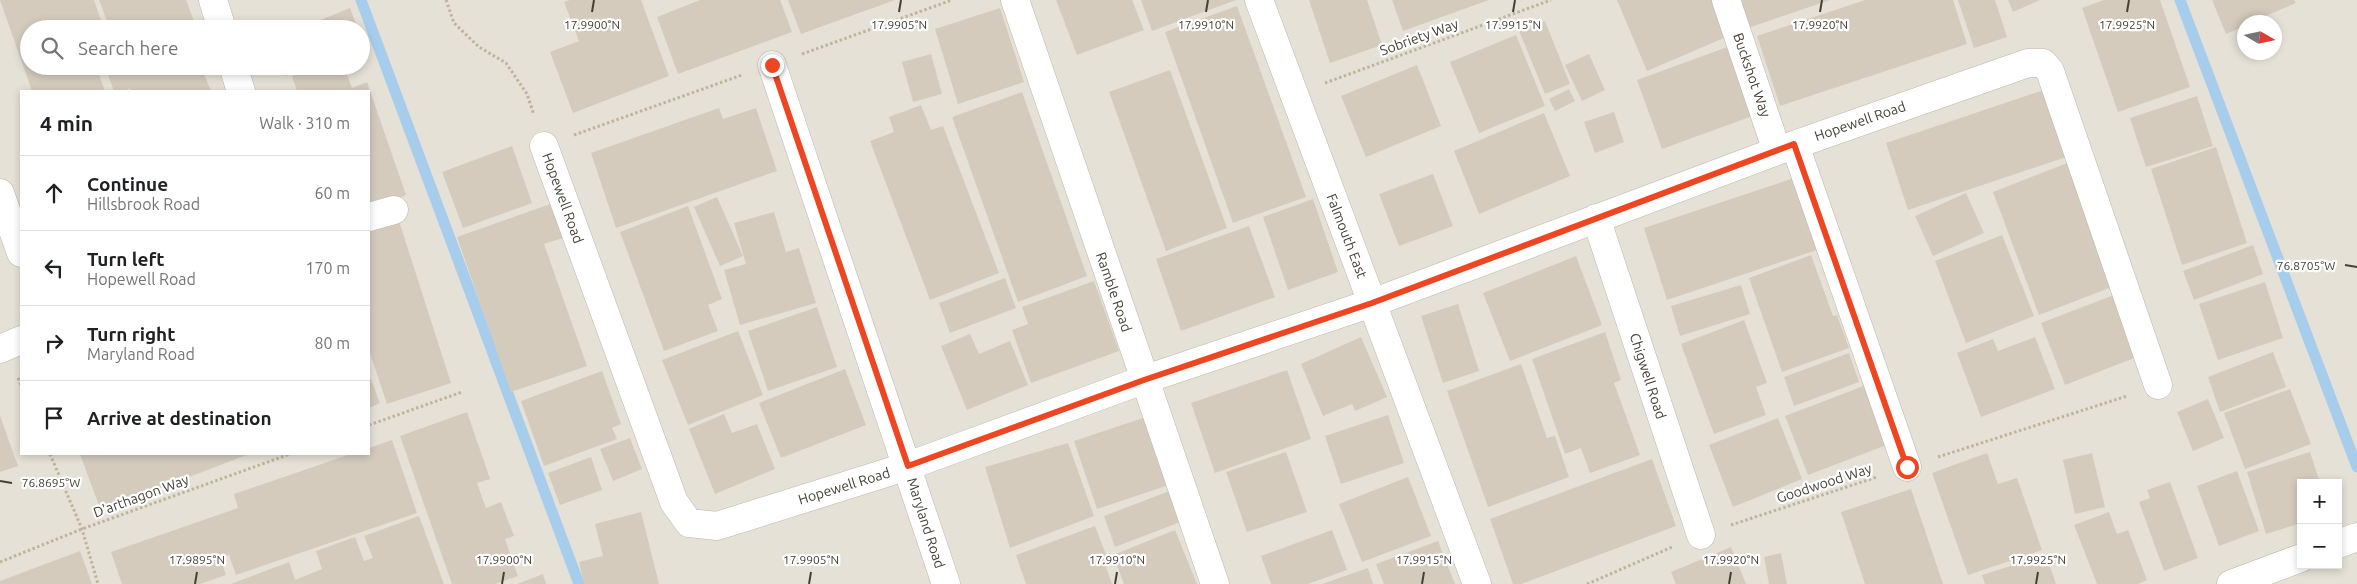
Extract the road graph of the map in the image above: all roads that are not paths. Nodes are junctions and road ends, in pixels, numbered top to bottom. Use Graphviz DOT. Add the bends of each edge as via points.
graph roads {
  1 [pos="213,0"];
  2 [pos="1015,0"];
  3 [pos="1259,0"];
  4 [pos="1726,0"];
  5 [pos="219,20"];
  6 [pos="772,65"];
  7 [pos="237,75"];
  8 [pos="241,90"];
  9 [pos="544,146"];
  10 [pos="1786,148"];
  11 [pos="0,193"];
  12 [pos="1596,218"];
  13 [pos="20,249"];
  14 [pos="1372,303"];
  15 [pos="20,340"];
  16 [pos="0,349"];
  17 [pos="1144,380"];
  18 [pos="2158,385"];
  19 [pos="908,466"];
  20 [pos="1907,467"];
  21 [pos="1701,535"];
  22 [pos="2357,537"];
  23 [pos="2342,543"];
  24 [pos="2297,559"];
  25 [pos="946,584"];
  26 [pos="1215,584"];
  27 [pos="1477,584"];
  28 [pos="2231,584"];
  1 -- 5 [label="street"];
  2 -- 17 [label="street, Ramble Road"];
  3 -- 14 [label="street, Falmouth East"];
  4 -- 10 [label="street, Buckshot Way"];
  6 -- 19 [label="street, Maryland Road"];
  7 -- 8 [label="street"];
  9 -- 19 [label="street, Hopewell Road" via="674,502 689,523 717,526"];
  10 -- 12 [label="street, Hopewell Road"];
  10 -- 18 [label="street, Hopewell Road" via="2028,63 2043,63 2050,71"];
  10 -- 20 [label="street, Buckshot Way"];
  11 -- 13 [label="street"];
  12 -- 14 [label="street, Hopewell Road"];
  12 -- 21 [label="street, Chigwell Road"];
  14 -- 17 [label="street, Hopewell Road"];
  14 -- 27 [label="street, Falmouth East"];
  15 -- 16 [label="street"];
  17 -- 19 [label="street, Hopewell Road"];
  17 -- 26 [label="street, Ramble Road"];
  19 -- 25 [label="street, Maryland Road"];
  22 -- 23 [label="street"];
  24 -- 28 [label="street"];
}
